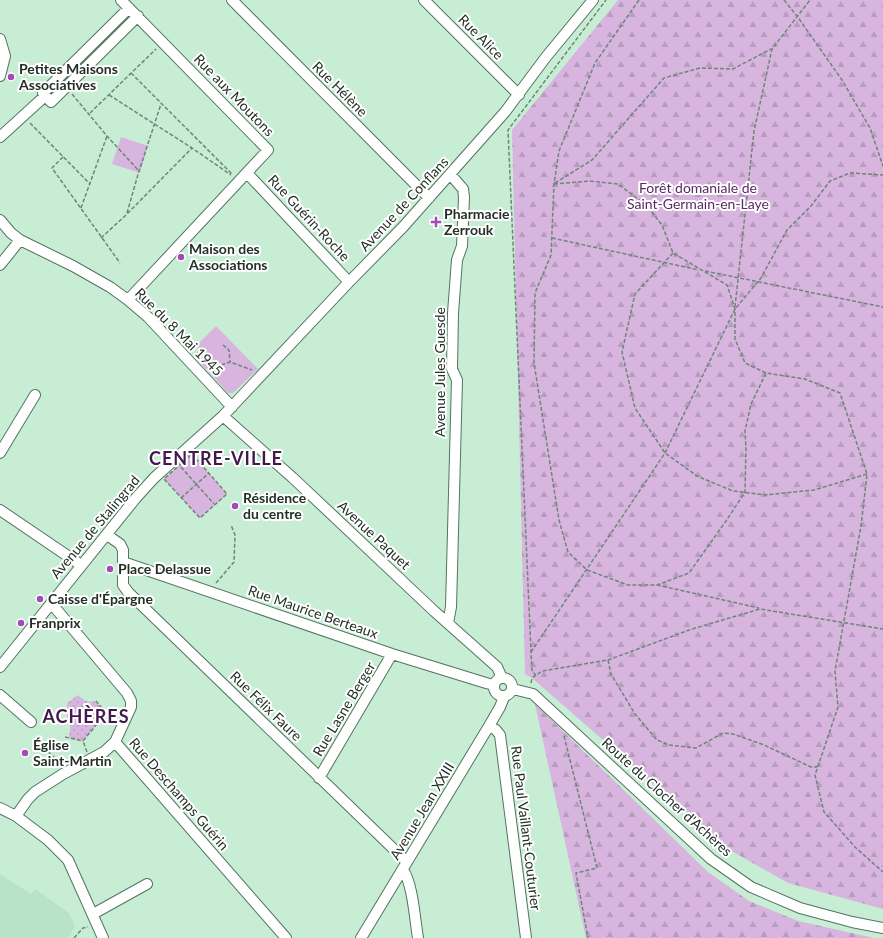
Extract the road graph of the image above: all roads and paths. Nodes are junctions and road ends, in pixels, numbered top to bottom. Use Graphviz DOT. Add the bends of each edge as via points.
graph roads {
  1 [pos="121,0"];
  2 [pos="232,0"];
  3 [pos="424,0"];
  4 [pos="606,0"];
  5 [pos="639,0"];
  6 [pos="784,0"];
  7 [pos="810,0"];
  8 [pos="591,1"];
  9 [pos="129,8"];
  10 [pos="138,16"];
  11 [pos="797,16"];
  12 [pos="0,39"];
  13 [pos="164,42"];
  14 [pos="772,49"];
  15 [pos="131,73"];
  16 [pos="0,76"];
  17 [pos="67,88"];
  18 [pos="109,95"];
  19 [pos="519,95"];
  20 [pos="45,96"];
  21 [pos="162,103"];
  22 [pos="89,113"];
  23 [pos="23,116"];
  24 [pos="154,124"];
  25 [pos="107,136"];
  26 [pos="0,137"];
  27 [pos="192,148"];
  28 [pos="63,157"];
  29 [pos="883,166"];
  30 [pos="139,171"];
  31 [pos="247,173"];
  32 [pos="450,174"];
  33 [pos="883,175"];
  34 [pos="239,181"];
  35 [pos="90,184"];
  36 [pos="554,184"];
  37 [pos="429,198"];
  38 [pos="81,208"];
  39 [pos="126,215"];
  40 [pos="0,220"];
  41 [pos="101,238"];
  42 [pos="552,238"];
  43 [pos="20,240"];
  44 [pos="673,253"];
  45 [pos="665,262"];
  46 [pos="120,263"];
  47 [pos="0,265"];
  48 [pos="702,270"];
  49 [pos="738,278"];
  50 [pos="350,282"];
  51 [pos="757,282"];
  52 [pos="128,300"];
  53 [pos="883,307"];
  54 [pos="735,309"];
  55 [pos="223,345"];
  56 [pos="200,350"];
  57 [pos="195,357"];
  58 [pos="230,362"];
  59 [pos="207,370"];
  60 [pos="255,372"];
  61 [pos="766,374"];
  62 [pos="35,395"];
  63 [pos="232,407"];
  64 [pos="223,416"];
  65 [pos="0,453"];
  66 [pos="665,453"];
  67 [pos="192,454"];
  68 [pos="179,465"];
  69 [pos="209,474"];
  70 [pos="867,474"];
  71 [pos="164,479"];
  72 [pos="197,484"];
  73 [pos="745,492"];
  74 [pos="181,498"];
  75 [pos="215,504"];
  76 [pos="0,510"];
  77 [pos="232,525"];
  78 [pos="107,535"];
  79 [pos="123,562"];
  80 [pos="81,565"];
  81 [pos="587,570"];
  82 [pos="657,585"];
  83 [pos="213,587"];
  84 [pos="51,603"];
  85 [pos="760,608"];
  86 [pos="448,623"];
  87 [pos="844,623"];
  88 [pos="883,630"];
  89 [pos="531,652"];
  90 [pos="392,654"];
  91 [pos="608,660"];
  92 [pos="0,667"];
  93 [pos="536,676"];
  94 [pos="498,681"];
  95 [pos="513,689"];
  96 [pos="529,693"];
  97 [pos="0,695"];
  98 [pos="504,697"];
  99 [pos="96,701"];
  100 [pos="31,722"];
  101 [pos="489,726"];
  102 [pos="564,734"];
  103 [pos="65,736"];
  104 [pos="83,741"];
  105 [pos="115,742"];
  106 [pos="39,744"];
  107 [pos="88,755"];
  108 [pos="66,767"];
  109 [pos="817,767"];
  110 [pos="319,778"];
  111 [pos="0,808"];
  112 [pos="16,816"];
  113 [pos="405,866"];
  114 [pos="883,872"];
  115 [pos="147,884"];
  116 [pos="95,919"];
  117 [pos="883,928"];
  118 [pos="74,938"];
  119 [pos="104,938"];
  120 [pos="286,938"];
  121 [pos="361,938"];
  122 [pos="418,938"];
  123 [pos="526,938"];
  124 [pos="588,938"];
  1 -- 9 [label="street, Rue aux Moutons"];
  2 -- 37 [label="street, Rue Hélène"];
  3 -- 19 [label="street, Rue Alice"];
  4 -- 89 [label="path" via="508,130"];
  5 -- 36 [label="path" via="595,63 559,151"];
  6 -- 11 [label="path"];
  7 -- 11 [label="path"];
  8 -- 19 [label="street, Avenue de Conflans"];
  9 -- 10 [label="street, Rue aux Moutons"];
  9 -- 20 [label="street" via="42,93"];
  10 -- 13 [label="street, Rue aux Moutons"];
  10 -- 17 [label="street"];
  11 -- 14 [label="path"];
  11 -- 29 [label="path" via="842,80 870,128"];
  12 -- 16 [label="street" via="5,56"];
  13 -- 15 [label="path"];
  13 -- 31 [label="street, Rue aux Moutons" via="268,150"];
  14 -- 36 [label="path" via="734,69 700,68 664,78 592,160"];
  14 -- 49 [label="path" via="754,131"];
  15 -- 18 [label="path"];
  15 -- 21 [label="path"];
  17 -- 20 [label="street" via="51,102"];
  17 -- 22 [label="path"];
  18 -- 22 [label="path"];
  18 -- 24 [label="path"];
  19 -- 32 [label="street, Avenue de Conflans"];
  20 -- 23 [label="street"];
  21 -- 24 [label="path"];
  21 -- 34 [label="path"];
  22 -- 25 [label="path"];
  23 -- 26 [label="street"];
  23 -- 28 [label="path"];
  24 -- 27 [label="path"];
  24 -- 30 [label="path"];
  25 -- 30 [label="path"];
  25 -- 35 [label="path"];
  27 -- 34 [label="path"];
  27 -- 39 [label="path"];
  28 -- 35 [label="path"];
  28 -- 38 [label="path" via="52,168"];
  30 -- 39 [label="path"];
  31 -- 34 [label="street, Rue aux Moutons"];
  31 -- 50 [label="street, Rue Guérin-Roche"];
  32 -- 37 [label="street, Avenue de Conflans"];
  32 -- 86 [label="street, Avenue Jules Guesde" via="463,189 464,197 462,246 457,260 454,312 452,369 457,380 451,607"];
  33 -- 51 [label="path" via="850,173 830,181 811,206 787,230"];
  34 -- 52 [label="street, Rue aux Moutons"];
  35 -- 38 [label="path"];
  36 -- 42 [label="path"];
  36 -- 44 [label="path" via="590,181 618,184 646,205 662,225"];
  37 -- 50 [label="street, Avenue de Conflans"];
  38 -- 41 [label="path"];
  39 -- 41 [label="path"];
  40 -- 43 [label="street, Rue du 8 Mai 1945"];
  41 -- 46 [label="path"];
  42 -- 45 [label="path"];
  42 -- 81 [label="path" via="551,255 535,293 534,363 559,520 568,552"];
  43 -- 47 [label="street"];
  43 -- 52 [label="street, Rue du 8 Mai 1945" via="73,266"];
  44 -- 45 [label="path"];
  44 -- 48 [label="path"];
  45 -- 48 [label="path"];
  45 -- 66 [label="path" via="635,294 622,352 636,408"];
  48 -- 49 [label="path"];
  48 -- 54 [label="path" via="727,285"];
  49 -- 51 [label="path"];
  49 -- 54 [label="path"];
  50 -- 63 [label="street, Avenue de Conflans"];
  51 -- 53 [label="path"];
  51 -- 54 [label="path"];
  52 -- 63 [label="street, Rue du 8 Mai 1945" via="148,317"];
  54 -- 61 [label="path" via="735,339 745,363"];
  54 -- 66 [label="path"];
  55 -- 58 [label="path" via="229,350"];
  56 -- 57 [label="path"];
  58 -- 59 [label="path"];
  58 -- 60 [label="path"];
  61 -- 70 [label="path" via="805,379 840,393"];
  61 -- 73 [label="path" via="751,404 745,431"];
  62 -- 65 [label="street"];
  63 -- 64 [label="street, Avenue de Conflans"];
  64 -- 78 [label="street, Avenue de Stalingrad" via="154,478"];
  64 -- 86 [label="street, Avenue Paquet"];
  66 -- 73 [label="path" via="697,476"];
  66 -- 81 [label="path"];
  67 -- 69 [label="path"];
  68 -- 72 [label="path"];
  69 -- 72 [label="path"];
  69 -- 75 [label="path" via="227,494"];
  70 -- 73 [label="path" via="814,490 765,495"];
  70 -- 87 [label="path" via="861,526"];
  71 -- 74 [label="path"];
  72 -- 74 [label="path"];
  72 -- 75 [label="path"];
  73 -- 82 [label="path" via="689,573"];
  74 -- 75 [label="path" via="200,518"];
  76 -- 80 [label="street"];
  77 -- 83 [label="path" via="235,535 234,562"];
  78 -- 79 [label="street" via="120,544"];
  78 -- 80 [label="street, Avenue de Stalingrad"];
  79 -- 90 [label="street, Rue Maurice Berteaux"];
  79 -- 110 [label="street, Rue Félix Faure" via="123,585 128,592"];
  80 -- 84 [label="street, Avenue de Stalingrad"];
  81 -- 82 [label="path" via="628,585"];
  81 -- 89 [label="path"];
  82 -- 85 [label="path"];
  84 -- 92 [label="street, Avenue de Stalingrad"];
  84 -- 105 [label="street, Rue Deschamps Guérin" via="131,700 131,707"];
  85 -- 87 [label="path"];
  85 -- 91 [label="path" via="692,629"];
  86 -- 94 [label="street, Avenue Paquet" via="497,667"];
  87 -- 88 [label="path"];
  87 -- 109 [label="path" via="835,671 838,707"];
  89 -- 93 [label="path" via="532,670"];
  90 -- 94 [label="street, Rue Maurice Berteaux" via="486,683"];
  90 -- 110 [label="street, Rue Lasne Berger"];
  91 -- 93 [label="path" via="542,671"];
  91 -- 109 [label="path" via="610,674 635,714 657,740 668,745 696,748 723,733 733,734 811,767"];
  93 -- 96 [label="path" via="532,678"];
  94 -- 95 [label="street" via="509,680"];
  94 -- 98 [label="street" via="495,692"];
  95 -- 96 [label="street, Route du Clocher d'Achères"];
  95 -- 98 [label="street"];
  96 -- 117 [label="street, Route du Clocher d'Achères" via="711,859 751,887 800,908"];
  97 -- 100 [label="street"];
  98 -- 101 [label="street, Avenue Jean XXIII"];
  99 -- 104 [label="path" via="106,713"];
  101 -- 113 [label="street, Avenue Jean XXIII"];
  101 -- 123 [label="street, Rue Paul Vaillant-Couturier" via="500,735"];
  102 -- 124 [label="path" via="597,868 576,873"];
  103 -- 104 [label="path"];
  104 -- 107 [label="path"];
  105 -- 112 [label="street" via="104,752 35,792"];
  105 -- 120 [label="street, Rue Deschamps Guérin"];
  106 -- 108 [label="path"];
  109 -- 114 [label="path" via="814,775 824,812 855,847"];
  110 -- 113 [label="street, Rue Félix Faure"];
  111 -- 112 [label="street"];
  112 -- 116 [label="street" via="48,840 68,860"];
  113 -- 121 [label="street, Avenue Jean XXIII"];
  113 -- 122 [label="street"];
  115 -- 116 [label="street"];
  116 -- 118 [label="path"];
  116 -- 119 [label="street"];
}
